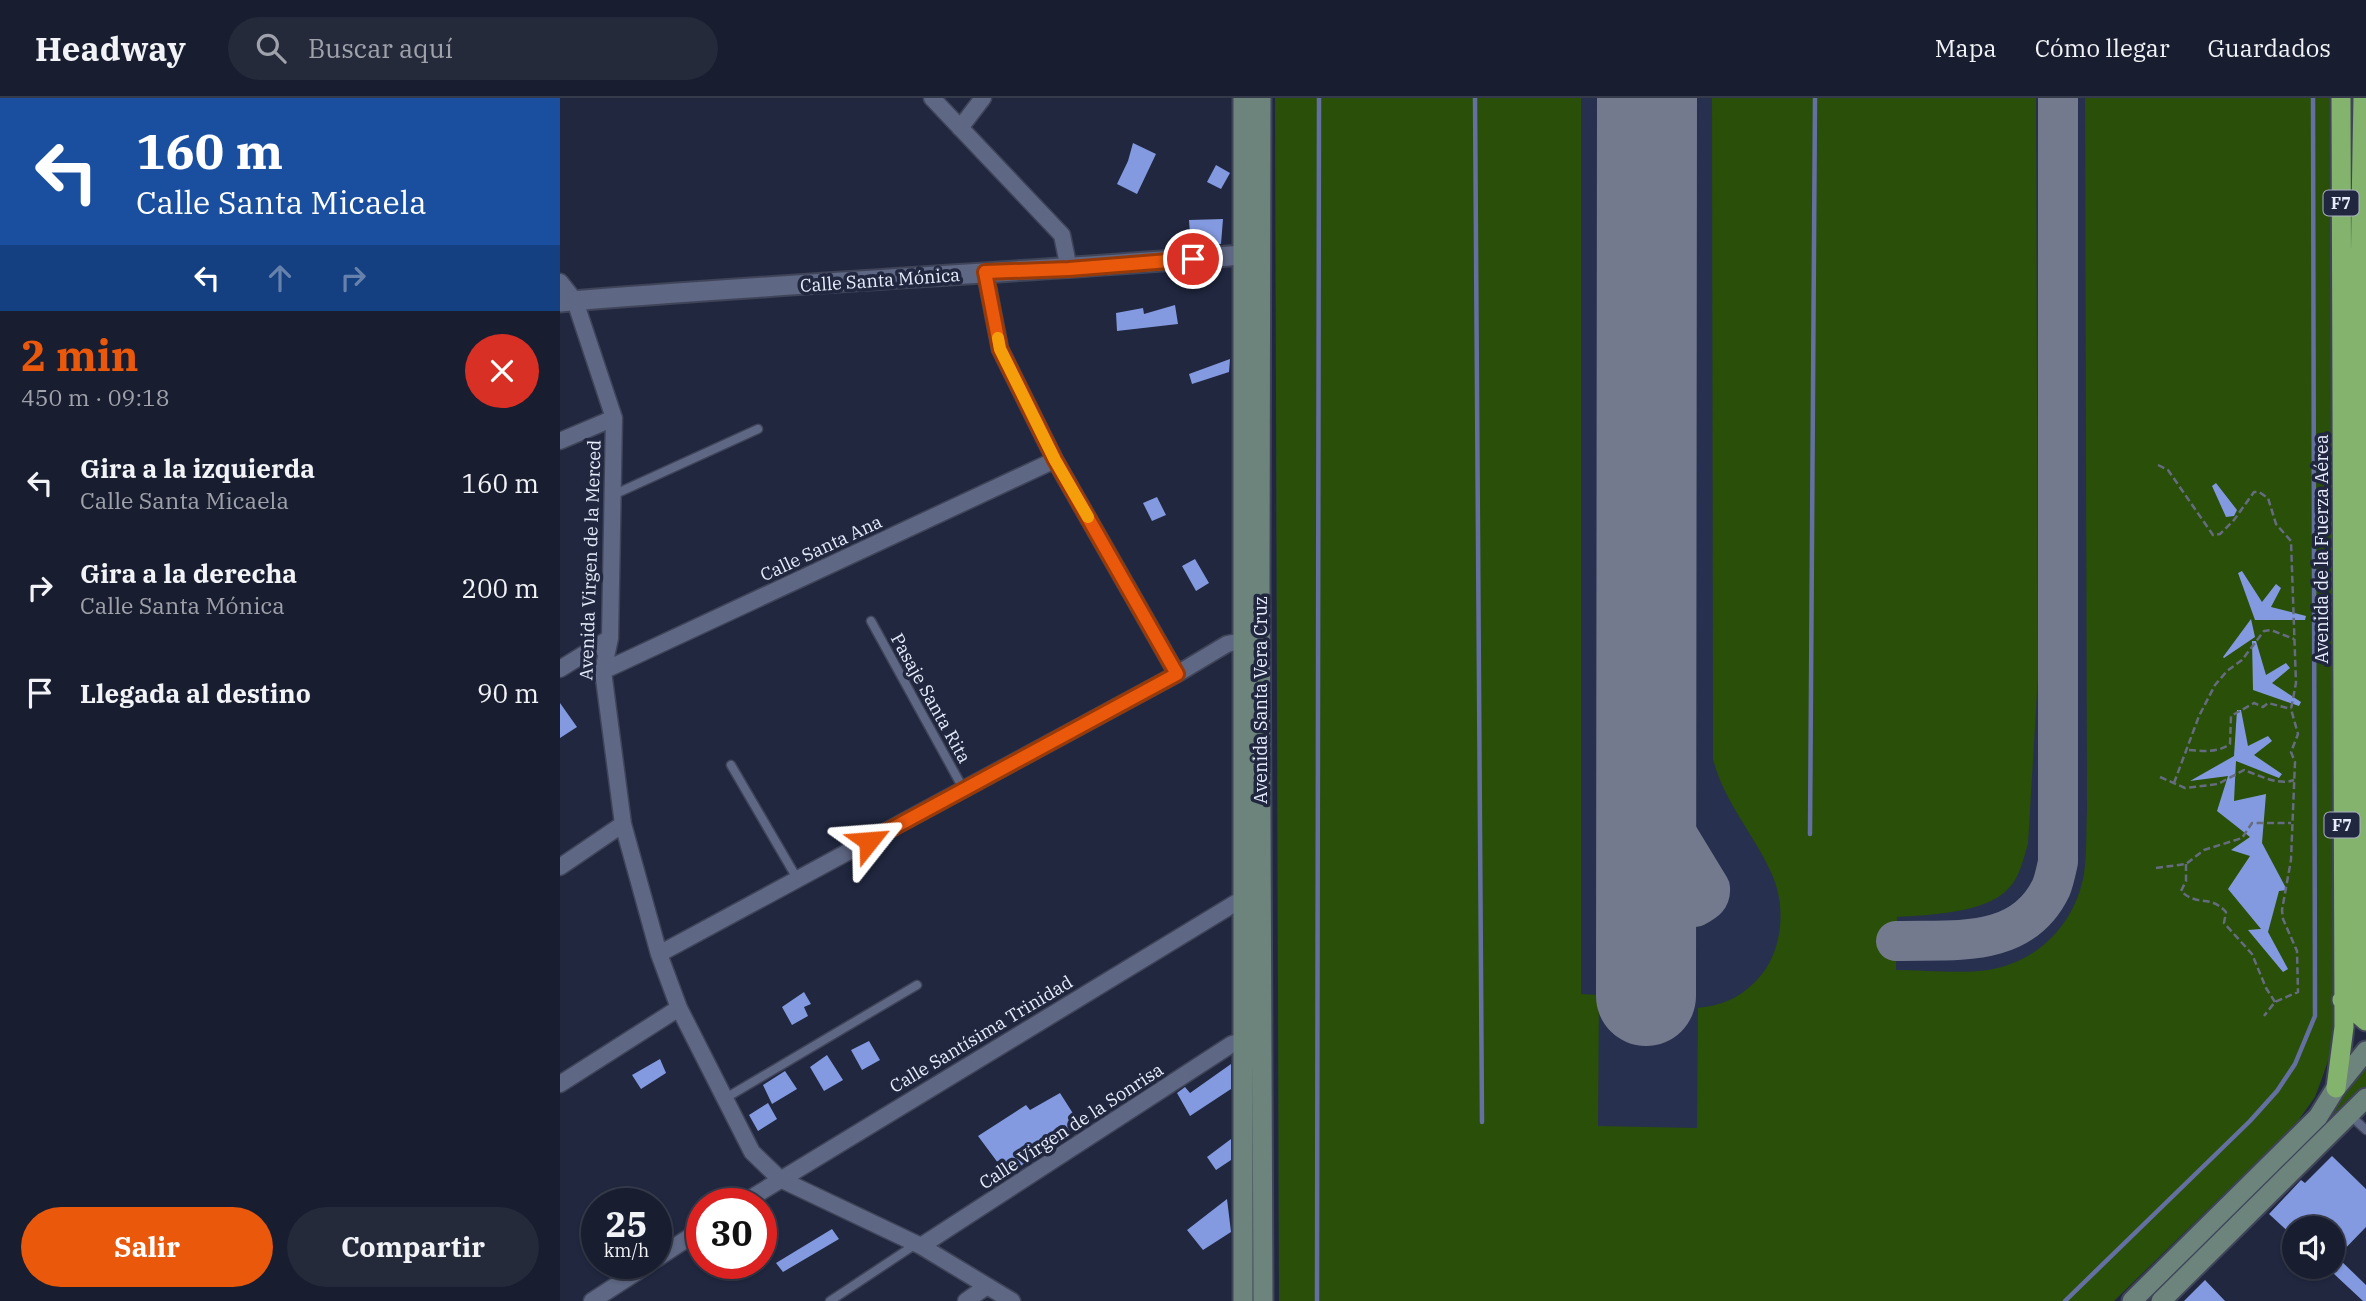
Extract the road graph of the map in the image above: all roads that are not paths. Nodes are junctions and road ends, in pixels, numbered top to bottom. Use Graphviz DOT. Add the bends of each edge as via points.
graph roads {
  1 [pos="932,98"];
  2 [pos="983,98"];
  3 [pos="1243,98"];
  4 [pos="1261,98"];
  5 [pos="2341,98"];
  6 [pos="2363,98"];
  7 [pos="960,128"];
  8 [pos="1242,255"];
  9 [pos="1069,269"];
  10 [pos="985,272"];
  11 [pos="560,282"];
  12 [pos="568,301"];
  13 [pos="2355,308"];
  14 [pos="2355,344"];
  15 [pos="614,418"];
  16 [pos="758,429"];
  17 [pos="560,441"];
  18 [pos="1055,460"];
  19 [pos="613,495"];
  20 [pos="2355,600"];
  21 [pos="871,621"];
  22 [pos="610,638"];
  23 [pos="1242,641"];
  24 [pos="2355,651"];
  25 [pos="560,669"];
  26 [pos="603,671"];
  27 [pos="1177,674"];
  28 [pos="731,765"];
  29 [pos="964,790"];
  30 [pos="623,824"];
  31 [pos="560,867"];
  32 [pos="798,880"];
  33 [pos="1242,899"];
  34 [pos="659,954"];
  35 [pos="917,985"];
  36 [pos="2363,993"];
  37 [pos="2342,1000"];
  38 [pos="679,1008"];
  39 [pos="2366,1021"];
  40 [pos="1244,1040"];
  41 [pos="2366,1051"];
  42 [pos="560,1084"];
  43 [pos="2336,1088"];
  44 [pos="2366,1098"];
  45 [pos="724,1099"];
  46 [pos="2349,1115"];
  47 [pos="2366,1130"];
  48 [pos="780,1179"];
  49 [pos="766,1188"];
  50 [pos="918,1245"];
  51 [pos="626,1279"];
  52 [pos="987,1286"];
  53 [pos="2144,1297"];
  54 [pos="592,1301"];
  55 [pos="830,1301"];
  56 [pos="966,1301"];
  57 [pos="1012,1301"];
  58 [pos="1243,1301"];
  59 [pos="1263,1301"];
  60 [pos="2161,1301"];
  1 -- 7 [label="street"];
  2 -- 7 [label="street"];
  3 -- 8 [label="main road, Avenida Santa Vera Cruz"];
  4 -- 59 [label="main road, Avenida Santa Vera Cruz"];
  5 -- 13 [label="highway, Avenida de la Fuerza Aérea / F7"];
  6 -- 13 [label="highway, Avenida de la Fuerza Aérea / F7"];
  7 -- 9 [label="street" via="1062,235"];
  8 -- 9 [label="street, Calle Santa Mónica"];
  8 -- 23 [label="main road, Avenida Santa Vera Cruz"];
  9 -- 10 [label="street, Calle Santa Mónica"];
  10 -- 12 [label="street, Calle Santa Mónica"];
  10 -- 18 [label="street" via="1000,349"];
  11 -- 12 [label="street, Avenida Virgen de la Merced"];
  12 -- 15 [label="street, Avenida Virgen de la Merced"];
  13 -- 14 [label="highway, Avenida de la Fuerza Aérea / F7"];
  14 -- 20 [label="highway, Avenida de la Fuerza Aérea / F7"];
  15 -- 17 [label="street"];
  15 -- 19 [label="street, Avenida Virgen de la Merced"];
  16 -- 19 [label="lane"];
  18 -- 26 [label="street, Calle Santa Ana"];
  18 -- 27 [label="street"];
  19 -- 22 [label="street, Avenida Virgen de la Merced"];
  20 -- 24 [label="highway, Avenida de la Fuerza Aérea / F7"];
  21 -- 29 [label="lane, Pasaje Santa Rita"];
  22 -- 25 [label="street"];
  22 -- 26 [label="street, Avenida Virgen de la Merced"];
  23 -- 27 [label="street" via="1227,644"];
  23 -- 33 [label="main road, Avenida Santa Vera Cruz"];
  24 -- 36 [label="highway, Avenida de la Fuerza Aérea / F7"];
  24 -- 37 [label="highway, Avenida de la Fuerza Aérea / F7"];
  26 -- 30 [label="street, Avenida Virgen de la Merced"];
  27 -- 29 [label="street"];
  28 -- 32 [label="lane"];
  29 -- 32 [label="street"];
  30 -- 31 [label="street"];
  30 -- 34 [label="street, Avenida Virgen de la Merced"];
  32 -- 34 [label="street"];
  33 -- 40 [label="main road, Avenida Santa Vera Cruz"];
  33 -- 48 [label="street, Calle Santísima Trinidad"];
  34 -- 38 [label="street, Avenida Virgen de la Merced"];
  35 -- 45 [label="lane"];
  37 -- 39 [label="highway"];
  37 -- 43 [label="highway, Avenida de la Fuerza Aérea"];
  38 -- 42 [label="street"];
  38 -- 45 [label="street, Avenida Virgen de la Merced"];
  40 -- 50 [label="street, Calle Virgen de la Sonrisa"];
  40 -- 58 [label="main road, Avenida Santa Vera Cruz"];
  41 -- 43 [label="main road"];
  43 -- 53 [label="main road" via="2318,1117"];
  44 -- 46 [label="main road"];
  45 -- 48 [label="street, Avenida Virgen de la Merced" via="752,1152"];
  46 -- 47 [label="lane"];
  46 -- 60 [label="main road"];
  48 -- 49 [label="street, Calle Santísima Trinidad"];
  48 -- 50 [label="street, Avenida Virgen de la Merced"];
  50 -- 52 [label="street, Avenida Virgen de la Merced"];
  50 -- 55 [label="lane"];
  51 -- 54 [label="street"];
  52 -- 56 [label="street"];
  52 -- 57 [label="street, Avenida Virgen de la Merced"];
}
